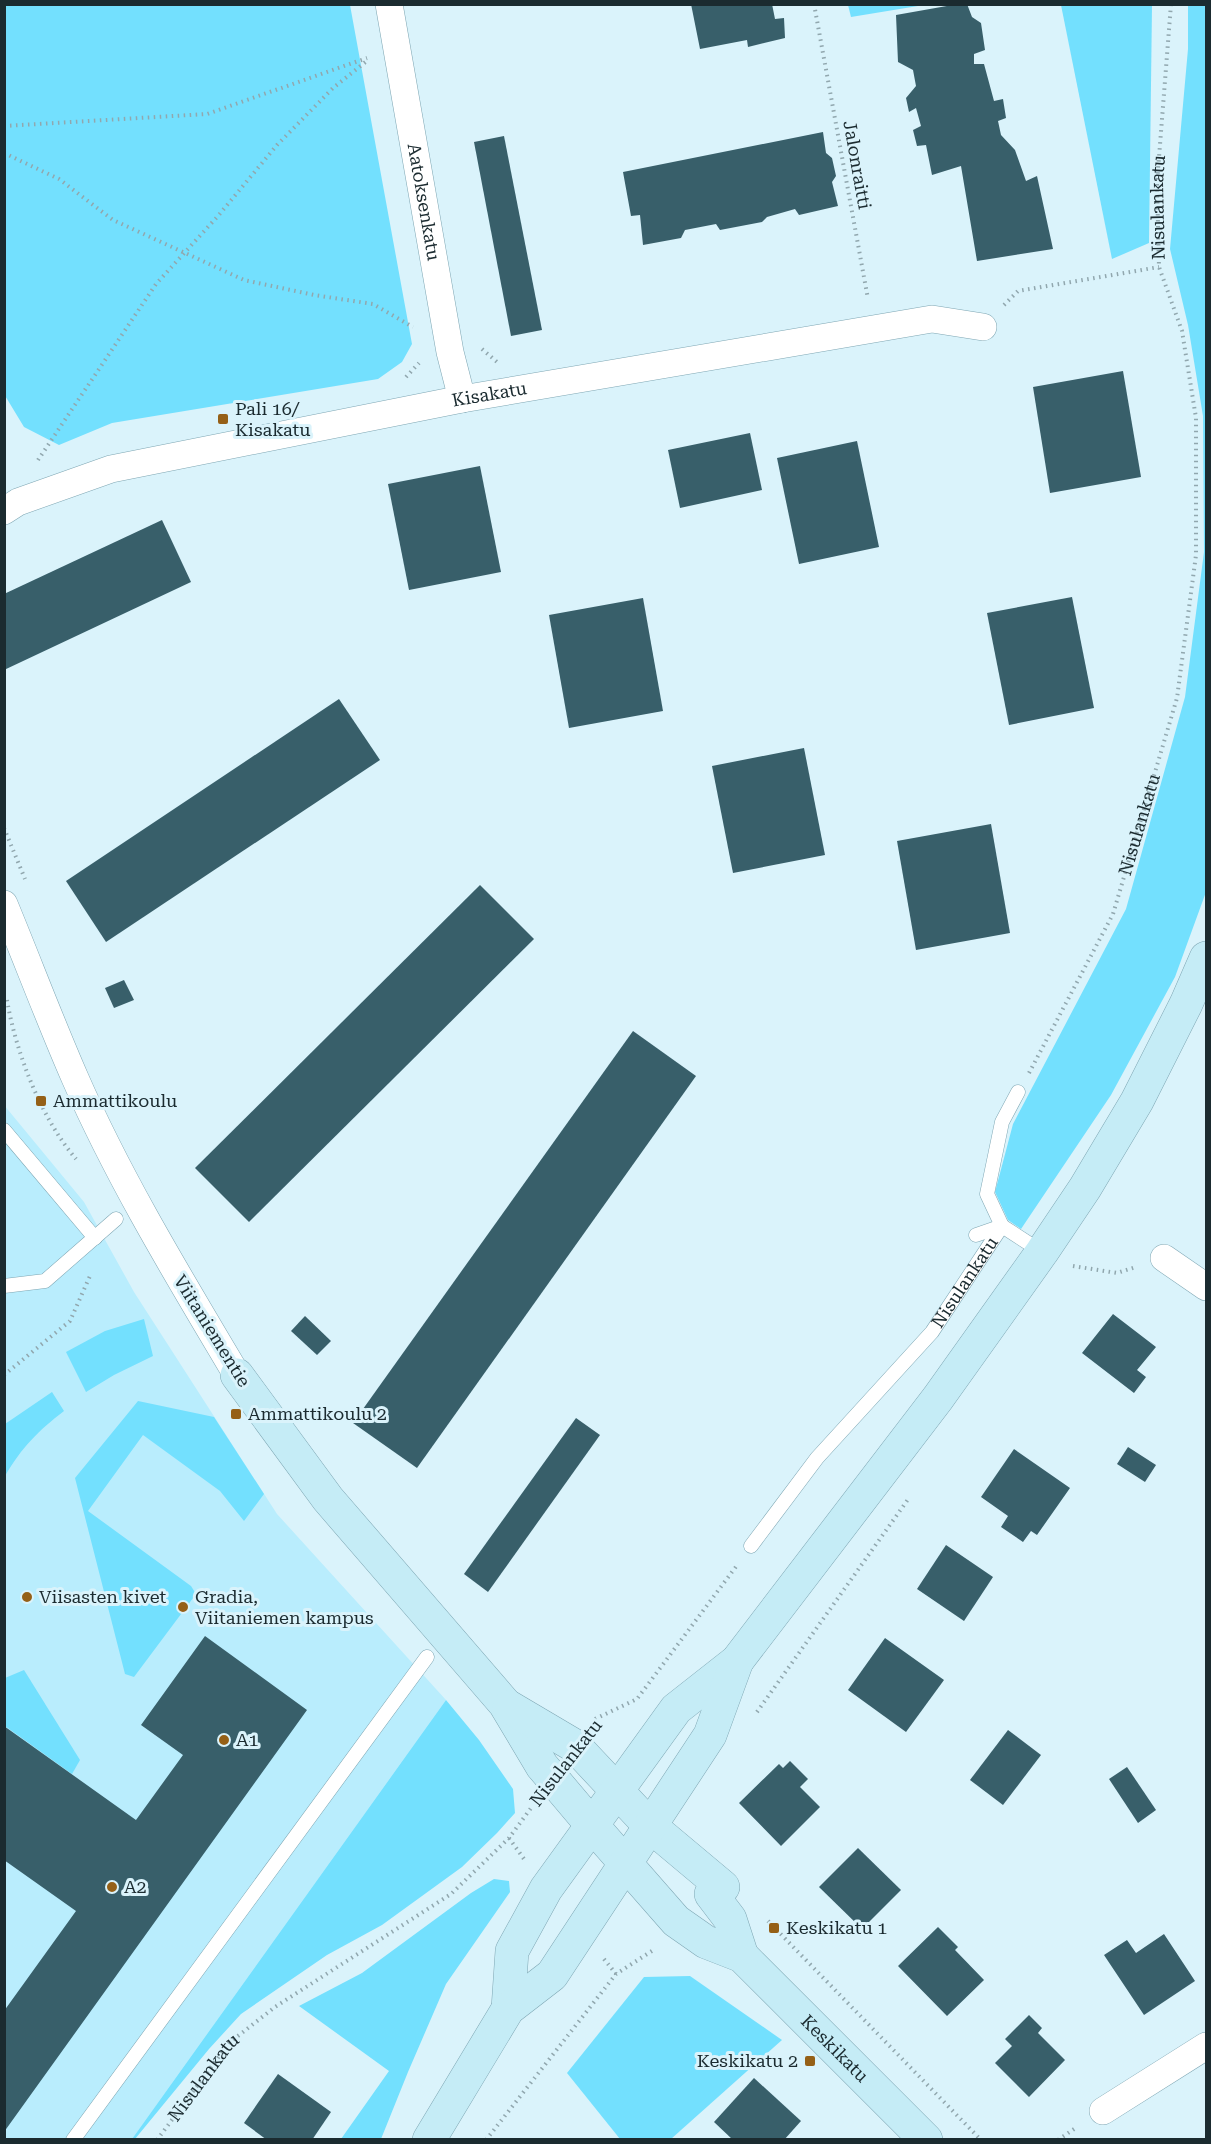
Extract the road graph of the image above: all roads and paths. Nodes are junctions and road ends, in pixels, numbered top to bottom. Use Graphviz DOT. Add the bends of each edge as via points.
graph roads {
  1 [pos="388,4"];
  2 [pos="814,4"];
  3 [pos="1171,4"];
  4 [pos="4,126"];
  5 [pos="4,153"];
  6 [pos="184,253"];
  7 [pos="1159,267"];
  8 [pos="983,327"];
  9 [pos="874,330"];
  10 [pos="422,331"];
  11 [pos="462,399"];
  12 [pos="32,469"];
  13 [pos="4,511"];
  14 [pos="4,828"];
  15 [pos="26,882"];
  16 [pos="4,904"];
  17 [pos="1206,958"];
  18 [pos="1018,1092"];
  19 [pos="4,1130"];
  20 [pos="116,1219"];
  21 [pos="1002,1226"];
  22 [pos="976,1235"];
  23 [pos="95,1238"];
  24 [pos="1042,1252"];
  25 [pos="1078,1256"];
  26 [pos="1164,1258"];
  27 [pos="93,1269"];
  28 [pos="4,1286"];
  29 [pos="1206,1287"];
  30 [pos="4,1375"];
  31 [pos="237,1375"];
  32 [pos="914,1491"];
  33 [pos="751,1546"];
  34 [pos="428,1658"];
  35 [pos="737,1660"];
  36 [pos="505,1704"];
  37 [pos="755,1715"];
  38 [pos="588,1716"];
  39 [pos="596,1718"];
  40 [pos="575,1746"];
  41 [pos="553,1777"];
  42 [pos="617,1789"];
  43 [pos="591,1824"];
  44 [pos="650,1825"];
  45 [pos="625,1863"];
  46 [pos="766,1919"];
  47 [pos="676,1921"];
  48 [pos="742,1956"];
  49 [pos="508,2009"];
  50 [pos="1206,2046"];
  51 [pos="1103,2111"];
  52 [pos="73,2139"];
  53 [pos="157,2139"];
  54 [pos="429,2139"];
  55 [pos="486,2139"];
  56 [pos="926,2139"];
  57 [pos="981,2139"];
  1 -- 11 [label="street, Aatoksenkatu" via="450,352"];
  2 -- 9 [label="path, Jalonraitti"];
  3 -- 7 [label="path, Nisulankatu" via="1157,183"];
  4 -- 6 [label="path" via="207,114 373,56 333,88 277,145"];
  5 -- 6 [label="path" via="59,179 112,220"];
  6 -- 10 [label="path" via="244,280 373,304"];
  6 -- 12 [label="path" via="156,284"];
  7 -- 8 [label="path" via="1017,291"];
  7 -- 18 [label="path, Nisulankatu" via="1182,331 1196,418 1196,555 1177,698 1113,914"];
  8 -- 9 [label="street, Kisakatu" via="932,319"];
  9 -- 11 [label="street, Kisakatu"];
  11 -- 13 [label="street, Kisakatu" via="111,469 18,502"];
  14 -- 15 [label="path"];
  16 -- 31 [label="street, Viitaniementie" via="75,1079 112,1154"];
  17 -- 24 [label="main road" via="1137,1101"];
  18 -- 21 [label="lane, Nisulankatu" via="1002,1122 987,1194"];
  19 -- 23 [label="lane"];
  20 -- 23 [label="lane"];
  21 -- 22 [label="lane"];
  21 -- 24 [label="lane"];
  21 -- 33 [label="lane, Nisulankatu" via="932,1332 817,1458"];
  23 -- 28 [label="lane" via="45,1281"];
  24 -- 35 [label="main road" via="938,1398"];
  25 -- 26 [label="path" via="1072,1266 1117,1274"];
  26 -- 29 [label="street"];
  27 -- 30 [label="path" via="70,1321"];
  31 -- 36 [label="main road, Viitaniementie" via="328,1499"];
  32 -- 37 [label="path"];
  33 -- 39 [label="path, Nisulankatu" via="637,1699"];
  34 -- 52 [label="lane"];
  35 -- 42 [label="main road" via="676,1709"];
  35 -- 44 [label="main road" via="710,1735"];
  36 -- 40 [label="main road, Viitaniementie"];
  36 -- 41 [label="main road, Viitaniementie" via="542,1766"];
  38 -- 39 [label="path"];
  39 -- 40 [label="path, Nisulankatu"];
  40 -- 42 [label="main road, Viitaniementie"];
  41 -- 43 [label="main road, Viitaniementie"];
  41 -- 53 [label="path, Nisulankatu" via="509,1838 450,1894 276,2007 229,2043"];
  42 -- 43 [label="main road"];
  42 -- 44 [label="main road, Viitaniementie"];
  43 -- 45 [label="main road, Keskikatu"];
  43 -- 49 [label="main road" via="546,1889 513,1951"];
  44 -- 45 [label="main road"];
  44 -- 48 [label="main road, Keskikatu" via="723,1887 711,1894 730,1919"];
  45 -- 47 [label="main road, Keskikatu"];
  45 -- 49 [label="main road" via="552,1975"];
  46 -- 57 [label="path"];
  47 -- 48 [label="main road, Keskikatu" via="706,1942"];
  47 -- 55 [label="path" via="653,1952 616,1974"];
  48 -- 56 [label="main road, Keskikatu"];
  49 -- 54 [label="main road"];
  50 -- 51 [label="street"];
}
